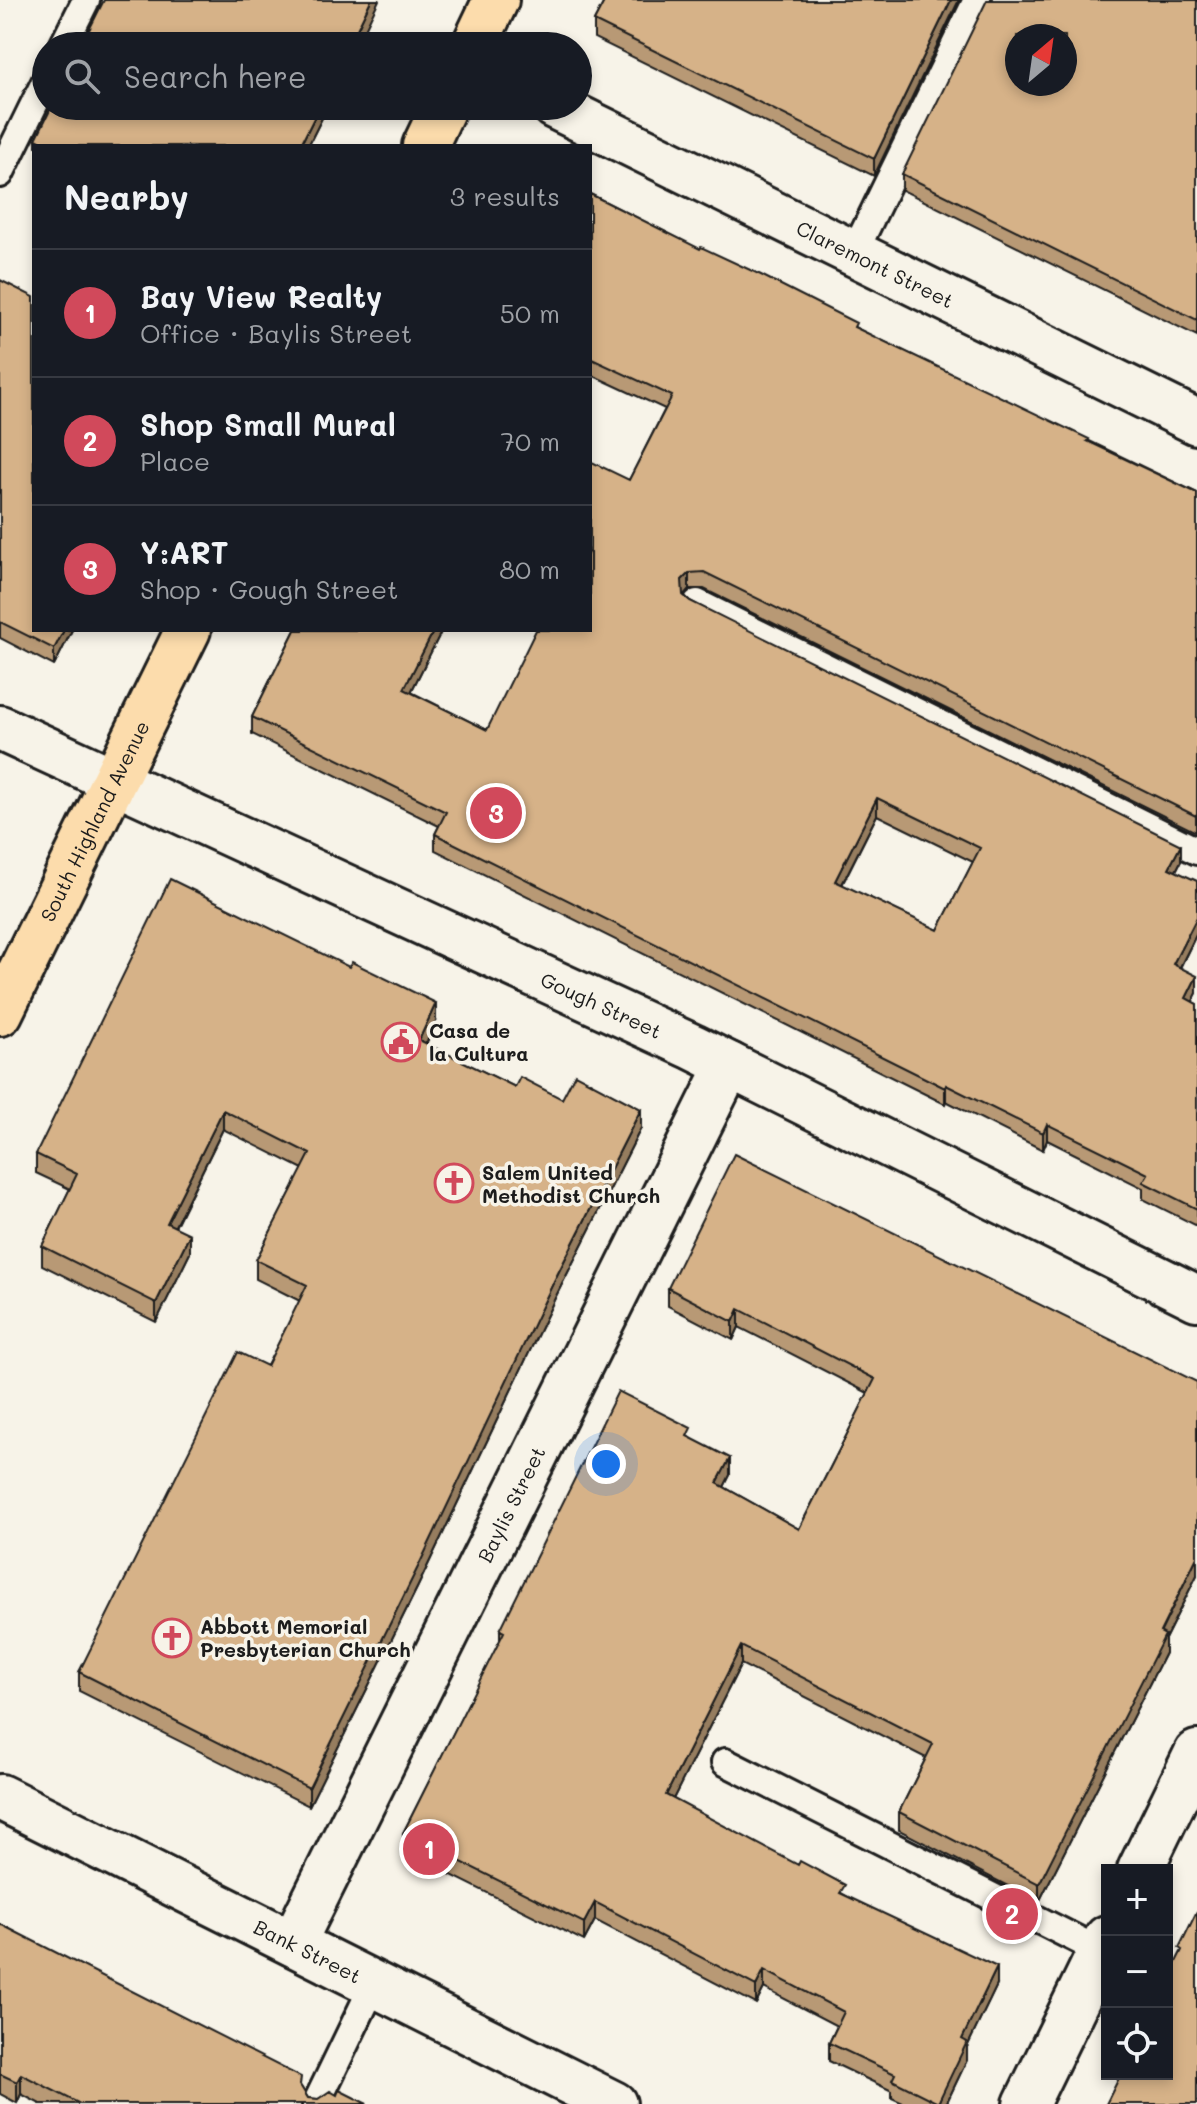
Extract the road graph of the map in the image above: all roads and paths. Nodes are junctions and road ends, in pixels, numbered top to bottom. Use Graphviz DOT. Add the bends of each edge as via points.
graph roads {
  1 [pos="86,0"];
  2 [pos="496,0"];
  3 [pos="977,0"];
  4 [pos="70,32"];
  5 [pos="481,32"];
  6 [pos="32,109"];
  7 [pos="437,120"];
  8 [pos="583,120"];
  9 [pos="426,144"];
  10 [pos="0,174"];
  11 [pos="854,253"];
  12 [pos="1197,422"];
  13 [pos="697,603"];
  14 [pos="187,632"];
  15 [pos="0,728"];
  16 [pos="115,781"];
  17 [pos="1197,851"];
  18 [pos="0,1013"];
  19 [pos="729,1065"];
  20 [pos="1197,1298"];
  21 [pos="1197,1753"];
  22 [pos="725,1762"];
  23 [pos="0,1797"];
  24 [pos="1143,1864"];
  25 [pos="293,1943"];
  26 [pos="1101,1943"];
  27 [pos="1101,1950"];
  28 [pos="374,1984"];
  29 [pos="316,2104"];
  30 [pos="614,2104"];
  31 [pos="1026,2104"];
  1 -- 4 [label="lane"];
  2 -- 5 [label="main road"];
  3 -- 11 [label="lane"];
  6 -- 10 [label="lane"];
  7 -- 9 [label="main road"];
  8 -- 11 [label="street, Claremont Street"];
  11 -- 12 [label="street, Claremont Street"];
  13 -- 17 [label="lane"];
  14 -- 16 [label="main road, South Highland Avenue"];
  15 -- 16 [label="street, Gough Street"];
  16 -- 18 [label="main road, South Highland Avenue"];
  16 -- 19 [label="street, Gough Street"];
  19 -- 20 [label="street, Gough Street"];
  19 -- 25 [label="street, Baylis Street"];
  21 -- 24 [label="street"];
  22 -- 26 [label="lane"];
  23 -- 25 [label="street, Bank Street"];
  25 -- 28 [label="street, Bank Street"];
  27 -- 31 [label="street"];
  28 -- 29 [label="lane"];
  28 -- 30 [label="street, Bank Street"];
}
